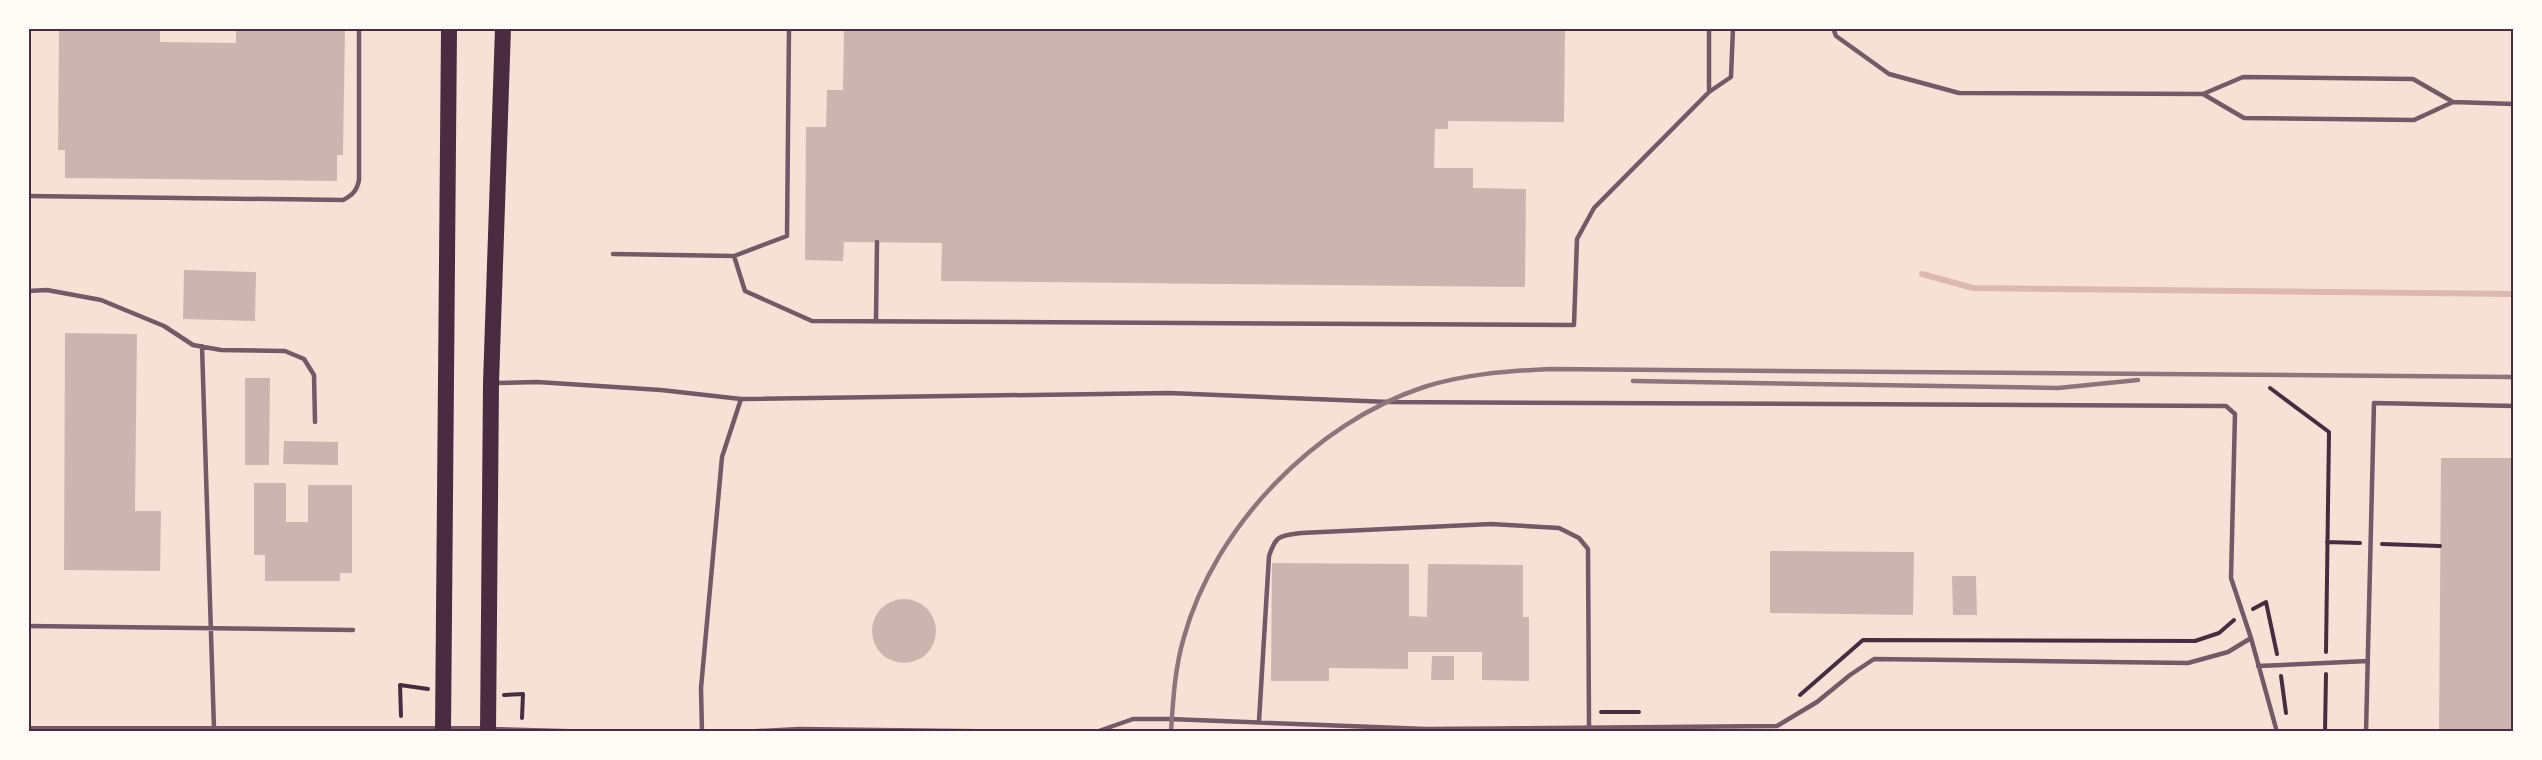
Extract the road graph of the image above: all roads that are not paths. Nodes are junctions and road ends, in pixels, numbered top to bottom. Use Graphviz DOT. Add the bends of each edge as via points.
graph roads {
  1 [pos="359,28"];
  2 [pos="449,28"];
  3 [pos="503,28"];
  4 [pos="789,28"];
  5 [pos="1709,28"];
  6 [pos="1733,28"];
  7 [pos="1833,28"];
  8 [pos="1709,92"];
  9 [pos="2203,94"];
  10 [pos="2453,102"];
  11 [pos="2514,104"];
  12 [pos="28,196"];
  13 [pos="877,242"];
  14 [pos="613,254"];
  15 [pos="734,256"];
  16 [pos="28,291"];
  17 [pos="876,321"];
  18 [pos="202,346"];
  19 [pos="491,383"];
  20 [pos="741,399"];
  21 [pos="2514,406"];
  22 [pos="315,422"];
  23 [pos="28,626"];
  24 [pos="212,628"];
  25 [pos="352,630"];
  26 [pos="2251,638"];
  27 [pos="2368,661"];
  28 [pos="2258,666"];
  29 [pos="1259,722"];
  30 [pos="1589,726"];
  31 [pos="28,729"];
  32 [pos="214,729"];
  33 [pos="75,730"];
  34 [pos="125,730"];
  35 [pos="257,730"];
  36 [pos="443,730"];
  37 [pos="488,730"];
  38 [pos="799,730"];
  39 [pos="597,732"];
  40 [pos="702,732"];
  41 [pos="740,732"];
  42 [pos="1044,732"];
  43 [pos="1096,732"];
  44 [pos="2277,732"];
  45 [pos="2366,732"];
  1 -- 12 [label="lane" via="359,180 349,197 343,200"];
  2 -- 36 [label="highway"];
  3 -- 19 [label="highway"];
  4 -- 15 [label="lane" via="787,236"];
  5 -- 8 [label="lane"];
  6 -- 8 [label="lane" via="1731,77"];
  7 -- 9 [label="lane" via="1836,36 1889,75 1959,93"];
  8 -- 17 [label="lane" via="1594,208 1577,239 1574,325"];
  9 -- 10 [label="lane" via="2243,76 2413,79"];
  9 -- 10 [label="lane" via="2244,118 2414,120"];
  10 -- 11 [label="lane"];
  13 -- 17 [label="lane"];
  14 -- 15 [label="lane"];
  15 -- 17 [label="lane" via="745,291 812,321"];
  16 -- 18 [label="lane" via="47,290 101,300"];
  18 -- 22 [label="lane" via="285,351 304,359 314,375"];
  18 -- 24 [label="lane"];
  19 -- 20 [label="lane" via="537,382"];
  19 -- 37 [label="highway"];
  20 -- 26 [label="lane" via="1169,393 1389,402 2226,406 2235,414 2231,579"];
  20 -- 40 [label="lane" via="722,456 701,688"];
  21 -- 27 [label="lane" via="2374,403"];
  23 -- 24 [label="lane"];
  24 -- 25 [label="lane"];
  24 -- 32 [label="lane"];
  26 -- 28 [label="lane"];
  26 -- 30 [label="lane" via="2228,652 2188,663 1874,659 1777,726"];
  27 -- 28 [label="lane"];
  27 -- 45 [label="lane"];
  28 -- 44 [label="lane"];
  29 -- 30 [label="lane" via="1426,729"];
  29 -- 30 [label="lane" via="1269,556 1274,541 1280,536 1301,533 1491,524 1559,528 1579,538 1588,549"];
  29 -- 43 [label="lane" via="1133,719"];
  31 -- 33 [label="street"];
  32 -- 34 [label="street"];
  32 -- 35 [label="street"];
  33 -- 34 [label="street"];
  35 -- 36 [label="street"];
  36 -- 37 [label="street"];
  37 -- 39 [label="lane"];
  38 -- 41 [label="lane"];
  38 -- 42 [label="lane"];
}
